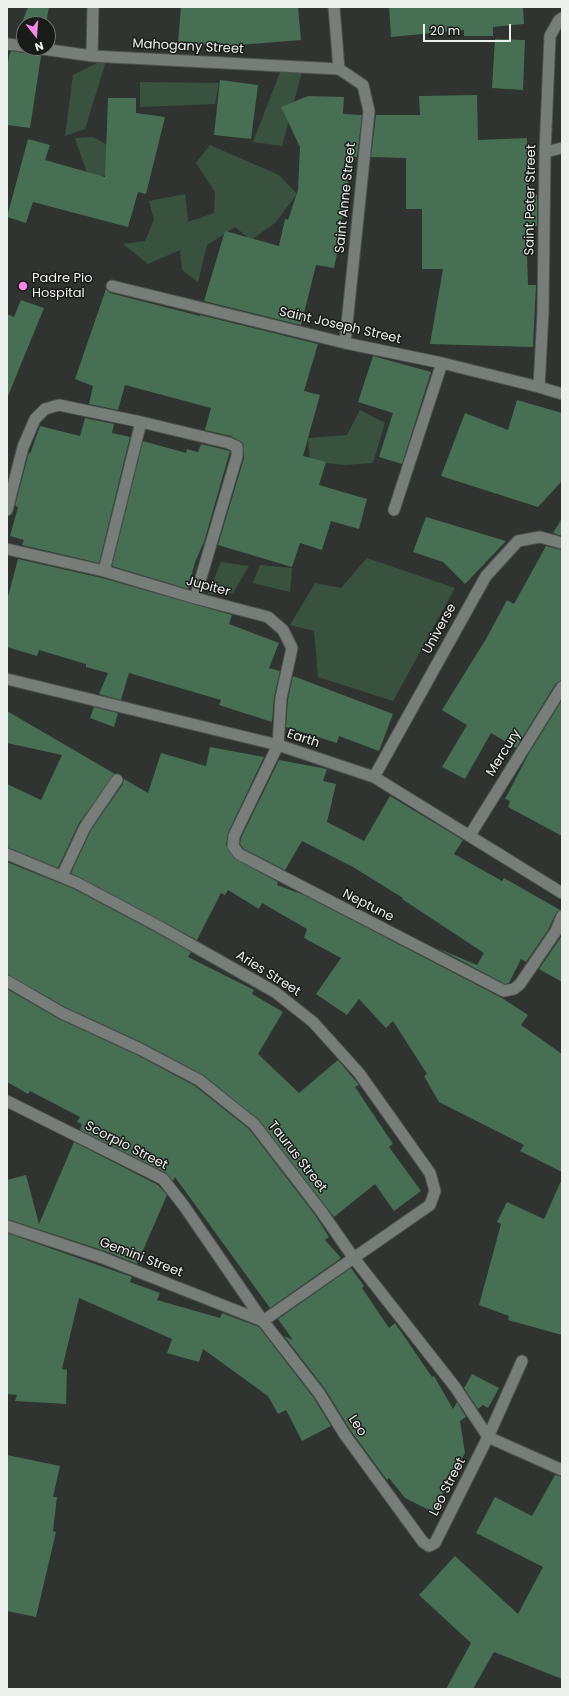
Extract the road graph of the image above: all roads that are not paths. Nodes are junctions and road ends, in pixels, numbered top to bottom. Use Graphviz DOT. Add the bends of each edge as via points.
graph roads {
  1 [pos="93,7"];
  2 [pos="334,7"];
  3 [pos="562,18"];
  4 [pos="56,51"];
  5 [pos="92,56"];
  6 [pos="339,69"];
  7 [pos="562,148"];
  8 [pos="545,152"];
  9 [pos="112,286"];
  10 [pos="345,343"];
  11 [pos="442,363"];
  12 [pos="539,387"];
  13 [pos="562,394"];
  14 [pos="141,422"];
  15 [pos="7,510"];
  16 [pos="394,510"];
  17 [pos="562,543"];
  18 [pos="7,549"];
  19 [pos="104,571"];
  20 [pos="195,598"];
  21 [pos="7,679"];
  22 [pos="562,687"];
  23 [pos="278,745"];
  24 [pos="374,777"];
  25 [pos="117,780"];
  26 [pos="470,835"];
  27 [pos="7,854"];
  28 [pos="62,876"];
  29 [pos="562,893"];
  30 [pos="562,916"];
  31 [pos="7,981"];
  32 [pos="7,1101"];
  33 [pos="7,1226"];
  34 [pos="353,1257"];
  35 [pos="264,1321"];
  36 [pos="522,1361"];
  37 [pos="488,1437"];
  38 [pos="562,1470"];
  39 [pos="429,1546"];
  1 -- 5 [label="street"];
  2 -- 6 [label="street"];
  3 -- 8 [label="street, Saint Peter Street" via="550,36"];
  4 -- 5 [label="street, Mahogany Street"];
  5 -- 6 [label="street, Mahogany Street"];
  6 -- 10 [label="street, Saint Anne Street" via="363,85 368,111"];
  7 -- 8 [label="street"];
  8 -- 12 [label="street, Saint Peter Street" via="543,312"];
  9 -- 10 [label="street, Saint Joseph Street"];
  10 -- 11 [label="street, Saint Joseph Street"];
  11 -- 12 [label="street, Saint Joseph Street"];
  11 -- 16 [label="street"];
  12 -- 13 [label="street, Saint Joseph Street"];
  14 -- 15 [label="street" via="59,405 44,409 35,419 23,447"];
  14 -- 19 [label="street"];
  14 -- 20 [label="street" via="237,447 237,456"];
  17 -- 24 [label="street, Universe" via="540,537 518,541 486,576"];
  18 -- 19 [label="street, Jupiter"];
  19 -- 20 [label="street, Jupiter"];
  20 -- 23 [label="street, Jupiter" via="268,618 283,630 292,648 281,698"];
  21 -- 23 [label="street, Earth"];
  22 -- 26 [label="street, Mercury"];
  23 -- 24 [label="street, Earth"];
  23 -- 30 [label="street, Neptune" via="234,836 233,846 240,854 504,991 514,990 520,984 556,931"];
  24 -- 26 [label="street, Earth"];
  25 -- 28 [label="street" via="85,827"];
  26 -- 29 [label="street, Earth"];
  27 -- 28 [label="street, Aries Street"];
  28 -- 34 [label="street, Aries Street" via="158,926 275,992 314,1022 359,1073 430,1173 435,1191 430,1205"];
  31 -- 34 [label="street, Taurus Street" via="62,1013 199,1080 254,1124"];
  32 -- 35 [label="street, Scorpio Street" via="163,1179"];
  33 -- 35 [label="street, Gemini Street" via="103,1258"];
  34 -- 35 [label="street, Aries Street"];
  34 -- 37 [label="street, Taurus Street" via="455,1387"];
  35 -- 39 [label="street, Leo" via="319,1393 345,1435 423,1542"];
  36 -- 37 [label="street, Leo Street"];
  37 -- 38 [label="street"];
  37 -- 39 [label="street, Leo Street" via="435,1542"];
}
